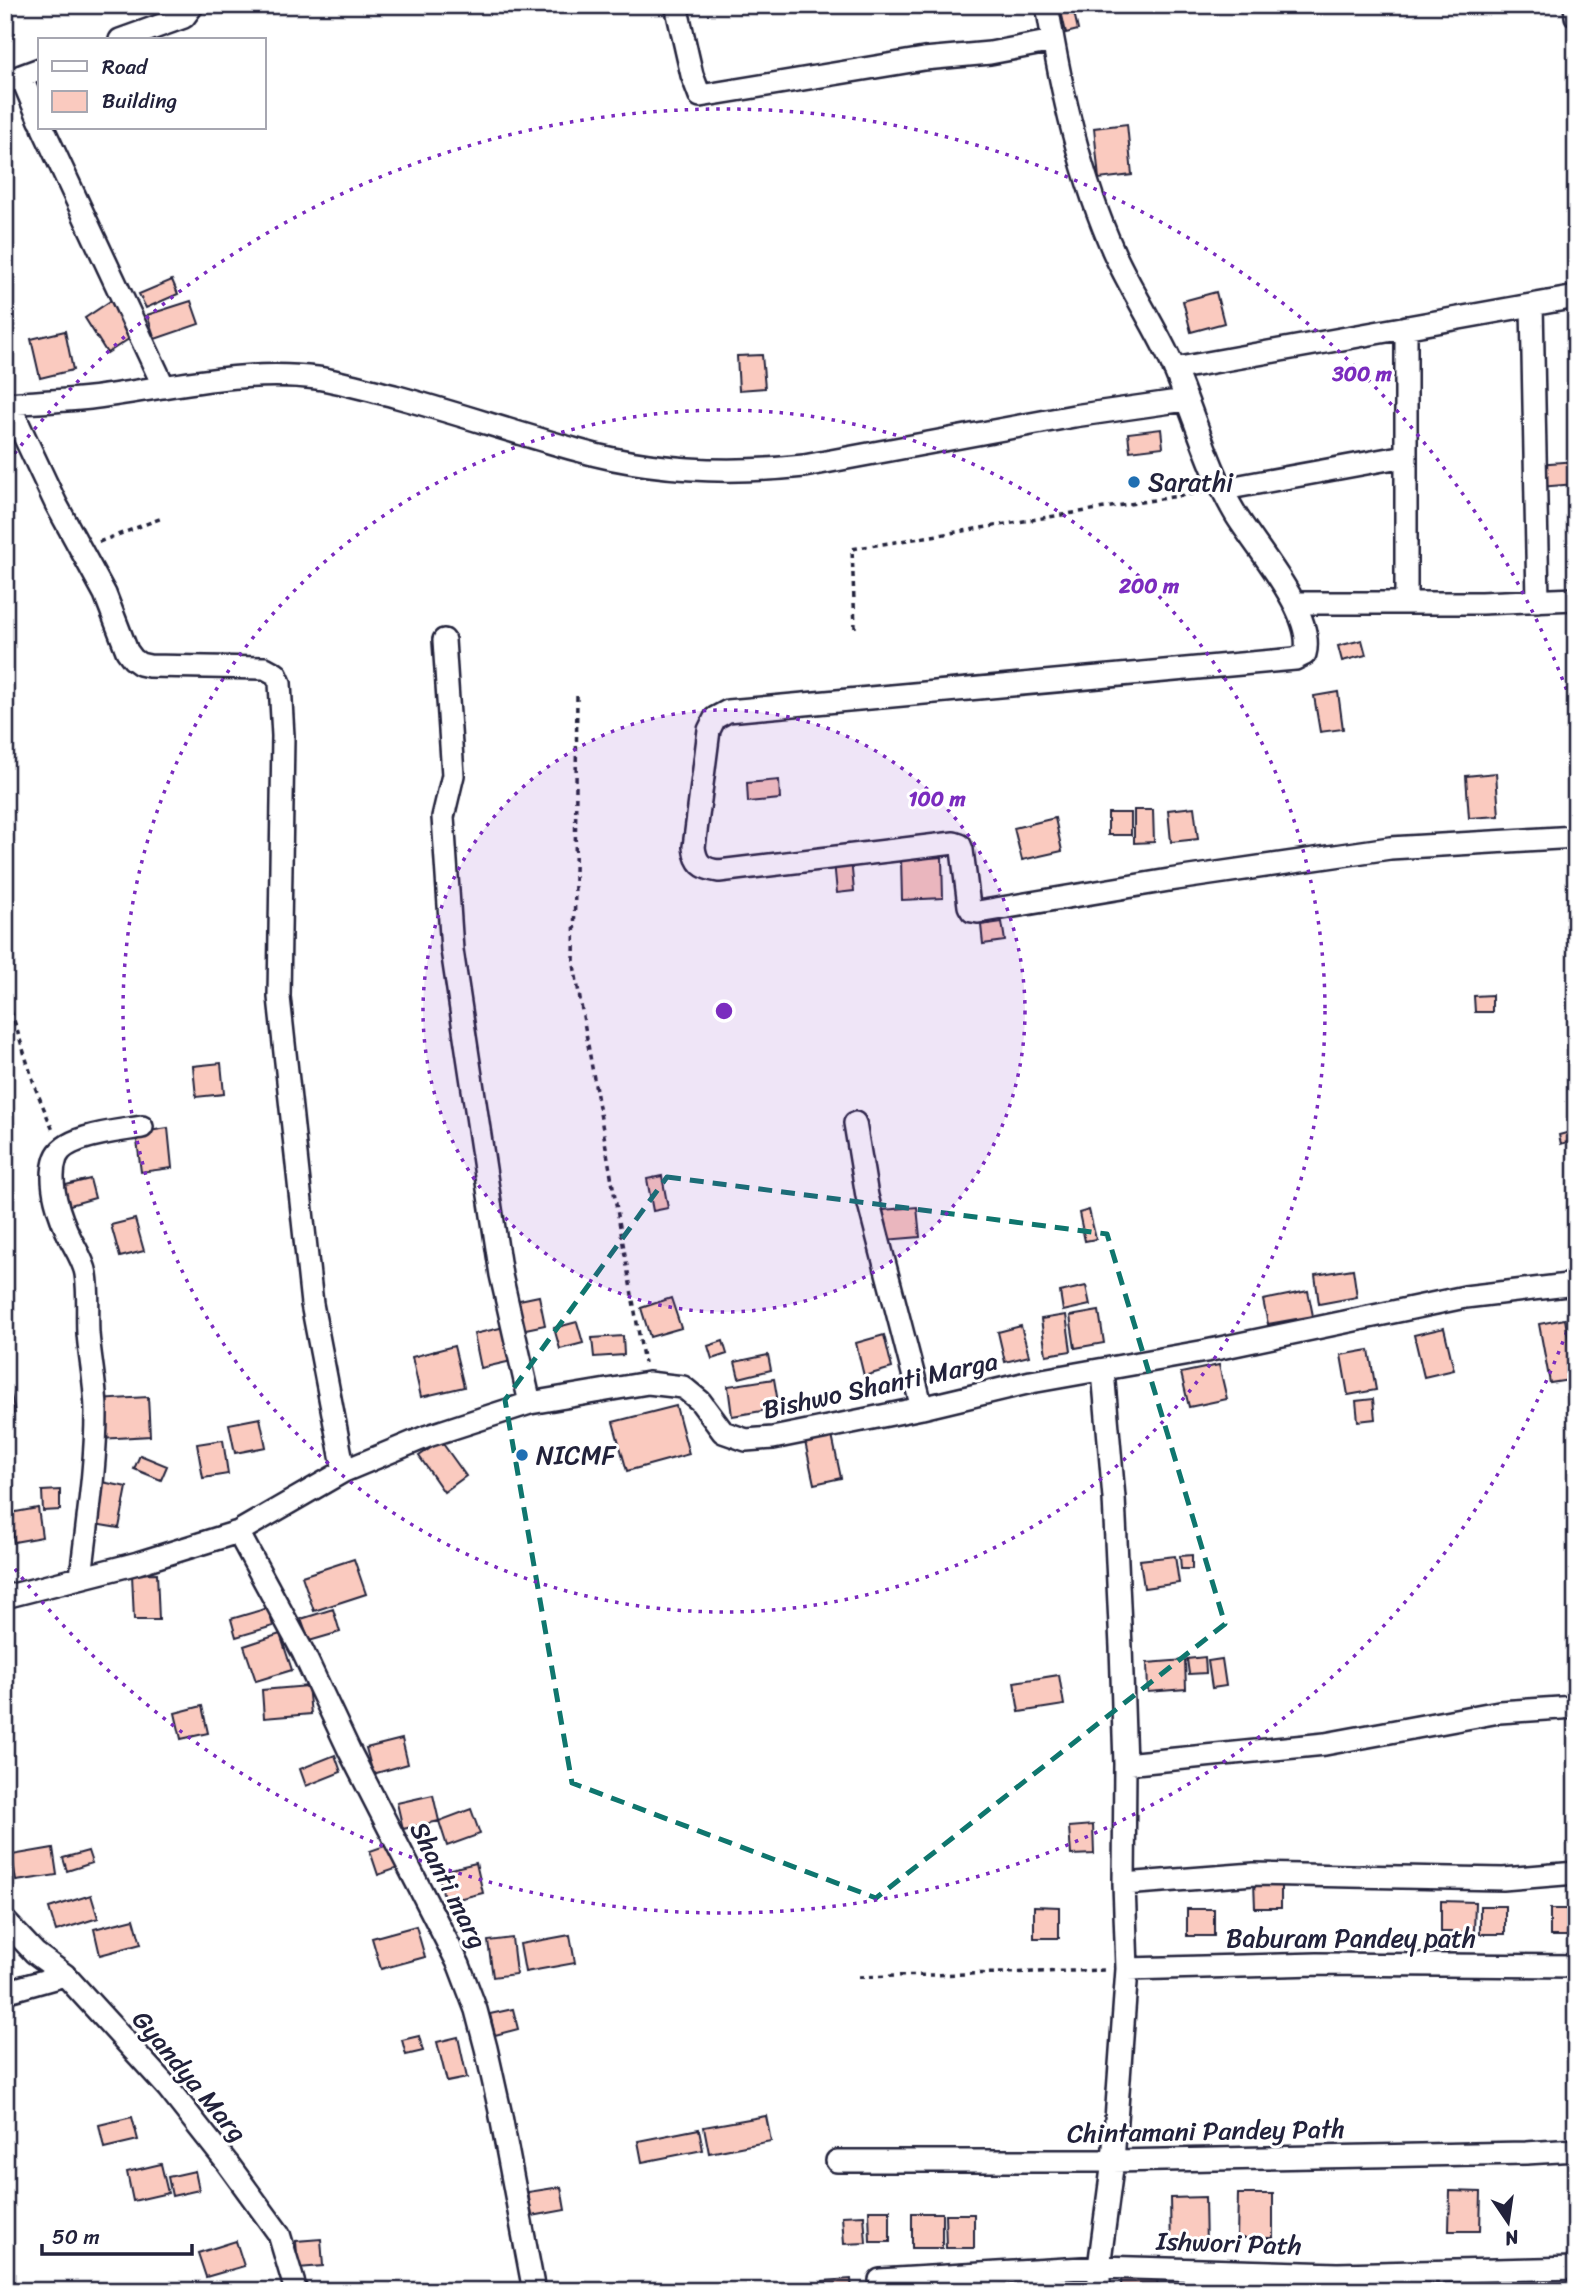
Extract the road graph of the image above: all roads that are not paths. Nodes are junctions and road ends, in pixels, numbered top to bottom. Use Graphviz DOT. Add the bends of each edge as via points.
graph roads {
  1 [pos="193,5"];
  2 [pos="676,5"];
  3 [pos="1046,5"];
  4 [pos="1575,5"];
  5 [pos="1576,16"];
  6 [pos="126,38"];
  7 [pos="1053,41"];
  8 [pos="22,76"];
  9 [pos="38,116"];
  10 [pos="44,130"];
  11 [pos="1576,297"];
  12 [pos="1532,305"];
  13 [pos="1405,327"];
  14 [pos="1174,369"];
  15 [pos="164,387"];
  16 [pos="1185,400"];
  17 [pos="7,404"];
  18 [pos="1405,456"];
  19 [pos="1224,489"];
  20 [pos="1576,600"];
  21 [pos="1538,601"];
  22 [pos="1296,603"];
  23 [pos="1406,603"];
  24 [pos="444,640"];
  25 [pos="1576,837"];
  26 [pos="855,1123"];
  27 [pos="142,1127"];
  28 [pos="1576,1284"];
  29 [pos="1104,1371"];
  30 [pos="530,1403"];
  31 [pos="922,1408"];
  32 [pos="344,1471"];
  33 [pos="239,1532"];
  34 [pos="81,1577"];
  35 [pos="5,1597"];
  36 [pos="1576,1706"];
  37 [pos="1125,1764"];
  38 [pos="1576,1873"];
  39 [pos="1124,1884"];
  40 [pos="5,1921"];
  41 [pos="1576,1966"];
  42 [pos="1126,1969"];
  43 [pos="65,1975"];
  44 [pos="5,1992"];
  45 [pos="1576,2150"];
  46 [pos="837,2161"];
  47 [pos="1113,2161"];
  48 [pos="1100,2267"];
  49 [pos="1576,2269"];
  50 [pos="880,2280"];
  51 [pos="296,2291"];
  52 [pos="534,2291"];
  53 [pos="1099,2291"];
  1 -- 6 [label="street" via="184,17"];
  2 -- 7 [label="street" via="700,96"];
  3 -- 7 [label="street"];
  4 -- 5 [label="street"];
  7 -- 14 [label="street" via="1090,191 1116,256"];
  8 -- 9 [label="street"];
  10 -- 15 [label="street"];
  11 -- 12 [label="street"];
  12 -- 13 [label="street"];
  12 -- 21 [label="street"];
  13 -- 14 [label="street"];
  13 -- 18 [label="street"];
  14 -- 16 [label="street"];
  15 -- 16 [label="street" via="282,374 319,378 634,463 763,471"];
  15 -- 17 [label="street"];
  16 -- 19 [label="street"];
  17 -- 32 [label="street" via="105,594 127,651 140,664 265,668 276,674 280,683 279,998 312,1304"];
  18 -- 19 [label="street"];
  18 -- 23 [label="street"];
  19 -- 22 [label="street" via="1235,514"];
  20 -- 21 [label="street"];
  21 -- 23 [label="street"];
  22 -- 23 [label="street"];
  22 -- 25 [label="street" via="1308,646 1306,654 1295,659 728,711 715,718 709,730 696,860 705,869 719,871 954,843 962,850 969,906 978,912 1390,848"];
  24 -- 30 [label="street" via="453,775 443,817 452,950 501,1275"];
  26 -- 31 [label="street" via="867,1196"];
  27 -- 34 [label="street" via="62,1147 53,1177 59,1209 86,1272 95,1390"];
  28 -- 29 [label="street, Bishwo Shanti Marga" via="1465,1297"];
  29 -- 31 [label="street, Bishwo Shanti Marga" via="1031,1382"];
  29 -- 37 [label="street"];
  30 -- 31 [label="street, Bishwo Shanti Marga" via="648,1383 683,1387 723,1432 746,1440"];
  30 -- 32 [label="street, Bishwo Shanti Marga" via="428,1436"];
  32 -- 33 [label="street, Bishwo Shanti Marga"];
  33 -- 34 [label="street, Bishwo Shanti Marga"];
  33 -- 52 [label="street, Shanti marg" via="463,1976 476,2010 500,2111"];
  34 -- 35 [label="street, Bishwo Shanti Marga"];
  36 -- 37 [label="street" via="1499,1712 1325,1744"];
  37 -- 39 [label="street"];
  38 -- 39 [label="street" via="1503,1879 1254,1874"];
  39 -- 42 [label="street"];
  40 -- 43 [label="street, Gyandya Marg" via="35,1953"];
  41 -- 42 [label="street, Baburam Pandey path" via="1317,1964"];
  42 -- 47 [label="street"];
  43 -- 44 [label="street"];
  43 -- 51 [label="street, Gyandya Marg" via="168,2088 279,2234"];
  45 -- 47 [label="street, Chintamani Pandey Path"];
  46 -- 47 [label="street, Chintamani Pandey Path"];
  47 -- 48 [label="street"];
  48 -- 49 [label="street, Ishwori Path" via="1338,2274"];
  48 -- 50 [label="street, Ishwori Path"];
  48 -- 53 [label="street"];
}
